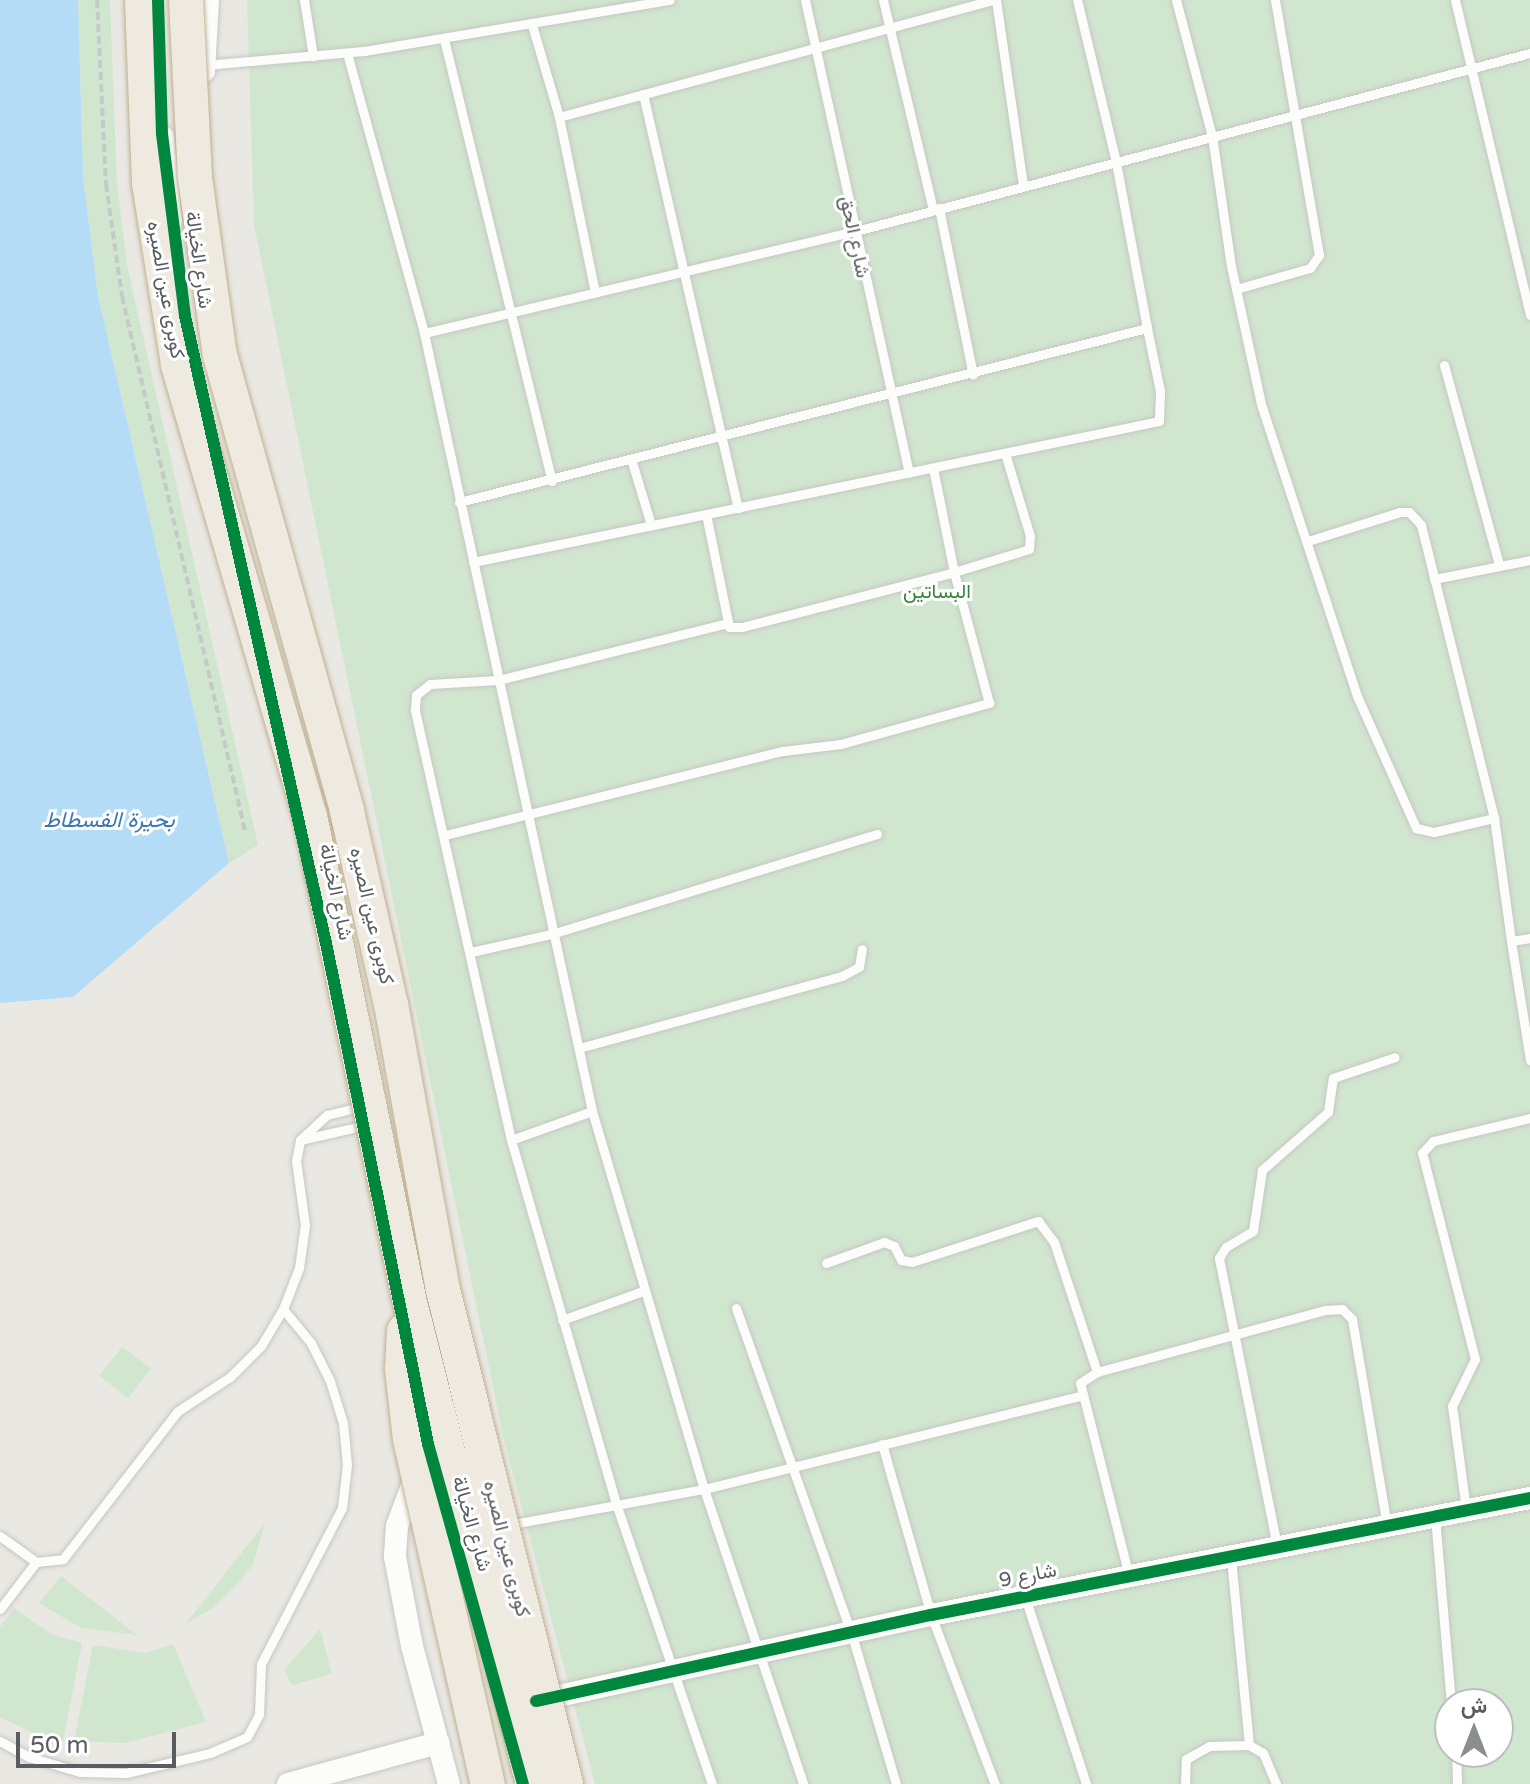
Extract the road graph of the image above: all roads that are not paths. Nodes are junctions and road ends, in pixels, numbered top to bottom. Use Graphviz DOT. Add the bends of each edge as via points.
graph roads {
  1 [pos="142,0"];
  2 [pos="158,0"];
  3 [pos="186,0"];
  4 [pos="208,0"];
  5 [pos="304,0"];
  6 [pos="670,0"];
  7 [pos="805,0"];
  8 [pos="883,0"];
  9 [pos="994,0"];
  10 [pos="1077,0"];
  11 [pos="1176,0"];
  12 [pos="1275,0"];
  13 [pos="1455,0"];
  14 [pos="532,25"];
  15 [pos="889,27"];
  16 [pos="444,39"];
  17 [pos="815,47"];
  18 [pos="347,53"];
  19 [pos="1530,53"];
  20 [pos="313,56"];
  21 [pos="204,65"];
  22 [pos="1469,68"];
  23 [pos="643,94"];
  24 [pos="559,117"];
  25 [pos="1299,117"];
  26 [pos="1212,136"];
  27 [pos="1116,162"];
  28 [pos="1023,186"];
  29 [pos="936,209"];
  30 [pos="852,232"];
  31 [pos="682,272"];
  32 [pos="1236,289"];
  33 [pos="595,292"];
  34 [pos="513,312"];
  35 [pos="1530,315"];
  36 [pos="1147,328"];
  37 [pos="424,333"];
  38 [pos="1444,365"];
  39 [pos="973,375"];
  40 [pos="891,396"];
  41 [pos="721,440"];
  42 [pos="1005,453"];
  43 [pos="632,462"];
  44 [pos="933,468"];
  45 [pos="909,473"];
  46 [pos="552,481"];
  47 [pos="459,502"];
  48 [pos="738,508"];
  49 [pos="706,514"];
  50 [pos="651,525"];
  51 [pos="1308,541"];
  52 [pos="1530,560"];
  53 [pos="473,562"];
  54 [pos="1499,565"];
  55 [pos="954,572"];
  56 [pos="1434,579"];
  57 [pos="728,623"];
  58 [pos="498,680"];
  59 [pos="530,815"];
  60 [pos="1494,818"];
  61 [pos="877,834"];
  62 [pos="445,835"];
  63 [pos="555,933"];
  64 [pos="1530,938"];
  65 [pos="1511,941"];
  66 [pos="862,949"];
  67 [pos="471,952"];
  68 [pos="579,1048"];
  69 [pos="1395,1057"];
  70 [pos="1530,1060"];
  71 [pos="592,1111"];
  72 [pos="360,1117"];
  73 [pos="401,1118"];
  74 [pos="1530,1118"];
  75 [pos="300,1140"];
  76 [pos="511,1140"];
  77 [pos="826,1263"];
  78 [pos="643,1291"];
  79 [pos="409,1299"];
  80 [pos="736,1308"];
  81 [pos="283,1309"];
  82 [pos="562,1320"];
  83 [pos="1233,1334"];
  84 [pos="1097,1372"];
  85 [pos="1081,1396"];
  86 [pos="428,1444"];
  87 [pos="882,1444"];
  88 [pos="789,1467"];
  89 [pos="704,1489"];
  90 [pos="1530,1498"];
  91 [pos="617,1507"];
  92 [pos="1466,1511"];
  93 [pos="1435,1517"];
  94 [pos="1387,1527"];
  95 [pos="490,1528"];
  96 [pos="0,1536"];
  97 [pos="1277,1546"];
  98 [pos="1231,1554"];
  99 [pos="36,1562"];
  100 [pos="1129,1576"];
  101 [pos="1025,1597"];
  102 [pos="0,1609"];
  103 [pos="931,1615"];
  104 [pos="851,1632"];
  105 [pos="757,1653"];
  106 [pos="670,1671"];
  107 [pos="1450,1688"];
  108 [pos="536,1701"];
  109 [pos="0,1741"];
  110 [pos="438,1743"];
  111 [pos="1249,1745"];
  112 [pos="288,1784"];
  113 [pos="449,1784"];
  114 [pos="488,1784"];
  115 [pos="523,1784"];
  116 [pos="533,1784"];
  117 [pos="558,1784"];
  118 [pos="566,1784"];
  119 [pos="712,1784"];
  120 [pos="803,1784"];
  121 [pos="896,1784"];
  122 [pos="995,1784"];
  123 [pos="1086,1784"];
  124 [pos="1185,1784"];
  125 [pos="1276,1784"];
  1 -- 79 [label="highway, كوبرى عين الصيره, bridge" via="149,183 165,304 178,365 310,816"];
  2 -- 72 [label="street, شارع الخيالة" via="162,134 185,316"];
  3 -- 118 [label="highway, كوبرى عين الصيره, bridge" via="195,178 220,355 347,811 391,1004 443,1290"];
  4 -- 21 [label="street, شارع الخيالة"];
  5 -- 20 [label="lane"];
  6 -- 14 [label="lane"];
  7 -- 17 [label="lane, شارع الحق"];
  8 -- 15 [label="lane"];
  9 -- 15 [label="lane"];
  9 -- 28 [label="lane"];
  10 -- 27 [label="lane"];
  11 -- 26 [label="lane"];
  12 -- 25 [label="lane"];
  13 -- 22 [label="lane"];
  14 -- 16 [label="lane"];
  14 -- 24 [label="lane"];
  15 -- 17 [label="lane"];
  15 -- 29 [label="lane"];
  16 -- 18 [label="lane"];
  16 -- 34 [label="lane"];
  17 -- 23 [label="lane"];
  17 -- 30 [label="lane, شارع الحق"];
  18 -- 20 [label="lane"];
  18 -- 37 [label="lane"];
  19 -- 22 [label="lane"];
  20 -- 21 [label="lane"];
  21 -- 73 [label="street, شارع الخيالة" via="208,208 221,307 365,935"];
  22 -- 25 [label="lane"];
  22 -- 35 [label="lane"];
  23 -- 24 [label="lane"];
  23 -- 31 [label="lane"];
  24 -- 33 [label="lane"];
  25 -- 26 [label="lane"];
  25 -- 32 [label="lane" via="1319,260 1300,272"];
  26 -- 27 [label="lane"];
  26 -- 32 [label="lane"];
  27 -- 28 [label="lane"];
  27 -- 36 [label="lane"];
  28 -- 29 [label="lane"];
  29 -- 30 [label="lane"];
  29 -- 39 [label="lane"];
  30 -- 31 [label="lane"];
  30 -- 40 [label="lane, شارع الحق"];
  31 -- 33 [label="lane"];
  31 -- 41 [label="lane"];
  32 -- 51 [label="lane" via="1261,404"];
  33 -- 34 [label="lane"];
  34 -- 37 [label="lane"];
  34 -- 46 [label="lane"];
  36 -- 39 [label="lane"];
  36 -- 42 [label="lane" via="1160,391 1159,421"];
  37 -- 47 [label="lane"];
  38 -- 54 [label="lane"];
  39 -- 40 [label="lane"];
  40 -- 41 [label="lane"];
  40 -- 45 [label="lane, شارع الحق"];
  41 -- 43 [label="lane"];
  41 -- 48 [label="lane"];
  42 -- 44 [label="lane"];
  42 -- 55 [label="lane" via="1029,549"];
  43 -- 46 [label="lane"];
  43 -- 50 [label="lane"];
  44 -- 45 [label="lane"];
  44 -- 55 [label="lane"];
  45 -- 48 [label="lane"];
  46 -- 47 [label="lane"];
  47 -- 53 [label="lane"];
  48 -- 49 [label="lane"];
  49 -- 50 [label="lane"];
  49 -- 57 [label="lane"];
  50 -- 53 [label="lane"];
  51 -- 56 [label="lane" via="1409,512 1421,525"];
  51 -- 60 [label="lane" via="1357,696 1416,828 1434,832"];
  52 -- 54 [label="lane"];
  53 -- 58 [label="lane"];
  54 -- 56 [label="lane"];
  55 -- 57 [label="lane" via="742,627 732,629"];
  55 -- 59 [label="lane" via="989,703 841,744 783,751"];
  56 -- 60 [label="lane"];
  57 -- 58 [label="lane"];
  58 -- 59 [label="lane"];
  58 -- 62 [label="lane" via="430,684 416,695"];
  59 -- 62 [label="lane"];
  59 -- 63 [label="lane"];
  60 -- 65 [label="lane"];
  61 -- 63 [label="lane"];
  62 -- 67 [label="lane"];
  63 -- 67 [label="lane"];
  63 -- 68 [label="lane"];
  64 -- 65 [label="lane"];
  65 -- 70 [label="lane"];
  66 -- 68 [label="lane" via="859,967 842,976"];
  67 -- 76 [label="lane"];
  68 -- 71 [label="lane"];
  69 -- 83 [label="lane" via="1333,1078 1328,1112 1262,1170 1253,1231 1226,1247 1219,1258"];
  71 -- 76 [label="lane"];
  71 -- 78 [label="lane"];
  72 -- 73 [label="street"];
  72 -- 75 [label="lane"];
  72 -- 75 [label="lane" via="327,1115"];
  72 -- 86 [label="street, شارع الخيالة"];
  73 -- 95 [label="street, شارع الخيالة"];
  74 -- 92 [label="lane" via="1433,1141 1422,1153 1475,1359 1452,1406"];
  75 -- 81 [label="lane" via="296,1161 305,1225 299,1268"];
  76 -- 82 [label="lane"];
  77 -- 84 [label="lane" via="884,1242 894,1246 901,1260 912,1262 1024,1221 1038,1221 1054,1242"];
  78 -- 82 [label="lane"];
  78 -- 89 [label="lane"];
  79 -- 114 [label="highway, bridge" via="404,1404"];
  79 -- 116 [label="highway, كوبرى عين الصيره, bridge"];
  80 -- 88 [label="lane"];
  81 -- 99 [label="lane" via="261,1346 230,1377 167,1423 63,1559"];
  81 -- 109 [label="lane" via="311,1343 330,1381 343,1423 347,1465 342,1508 261,1664 259,1714 247,1737 210,1753 126,1773 80,1772 29,1757"];
  82 -- 91 [label="lane"];
  83 -- 84 [label="lane"];
  83 -- 94 [label="lane" via="1325,1310 1347,1312"];
  83 -- 97 [label="lane"];
  84 -- 85 [label="lane" via="1080,1383"];
  85 -- 87 [label="lane"];
  85 -- 100 [label="lane"];
  86 -- 110 [label="street" via="397,1526 395,1557"];
  86 -- 115 [label="street, شارع الخيالة"];
  87 -- 88 [label="lane"];
  87 -- 103 [label="lane"];
  88 -- 89 [label="lane"];
  88 -- 104 [label="lane"];
  89 -- 91 [label="lane"];
  89 -- 105 [label="lane"];
  90 -- 92 [label="street, شارع 9"];
  91 -- 95 [label="lane"];
  91 -- 106 [label="lane"];
  92 -- 93 [label="street, شارع 9"];
  93 -- 94 [label="street, شارع 9"];
  93 -- 107 [label="lane"];
  94 -- 97 [label="street, شارع 9"];
  95 -- 108 [label="street, شارع الخيالة"];
  96 -- 99 [label="lane"];
  97 -- 98 [label="street, شارع 9"];
  98 -- 100 [label="street, شارع 9"];
  98 -- 111 [label="lane"];
  99 -- 102 [label="lane"];
  100 -- 101 [label="street, شارع 9"];
  101 -- 103 [label="street, شارع 9"];
  101 -- 123 [label="lane"];
  103 -- 104 [label="street, شارع 9"];
  103 -- 122 [label="lane"];
  104 -- 105 [label="street, شارع 9"];
  104 -- 121 [label="lane"];
  105 -- 106 [label="street, شارع 9"];
  105 -- 120 [label="lane"];
  106 -- 108 [label="street, شارع 9"];
  106 -- 119 [label="lane"];
  108 -- 117 [label="street, شارع الخيالة"];
  110 -- 112 [label="street"];
  110 -- 113 [label="street"];
  111 -- 124 [label="lane" via="1209,1746 1186,1759"];
  111 -- 125 [label="lane" via="1263,1753"];
}
